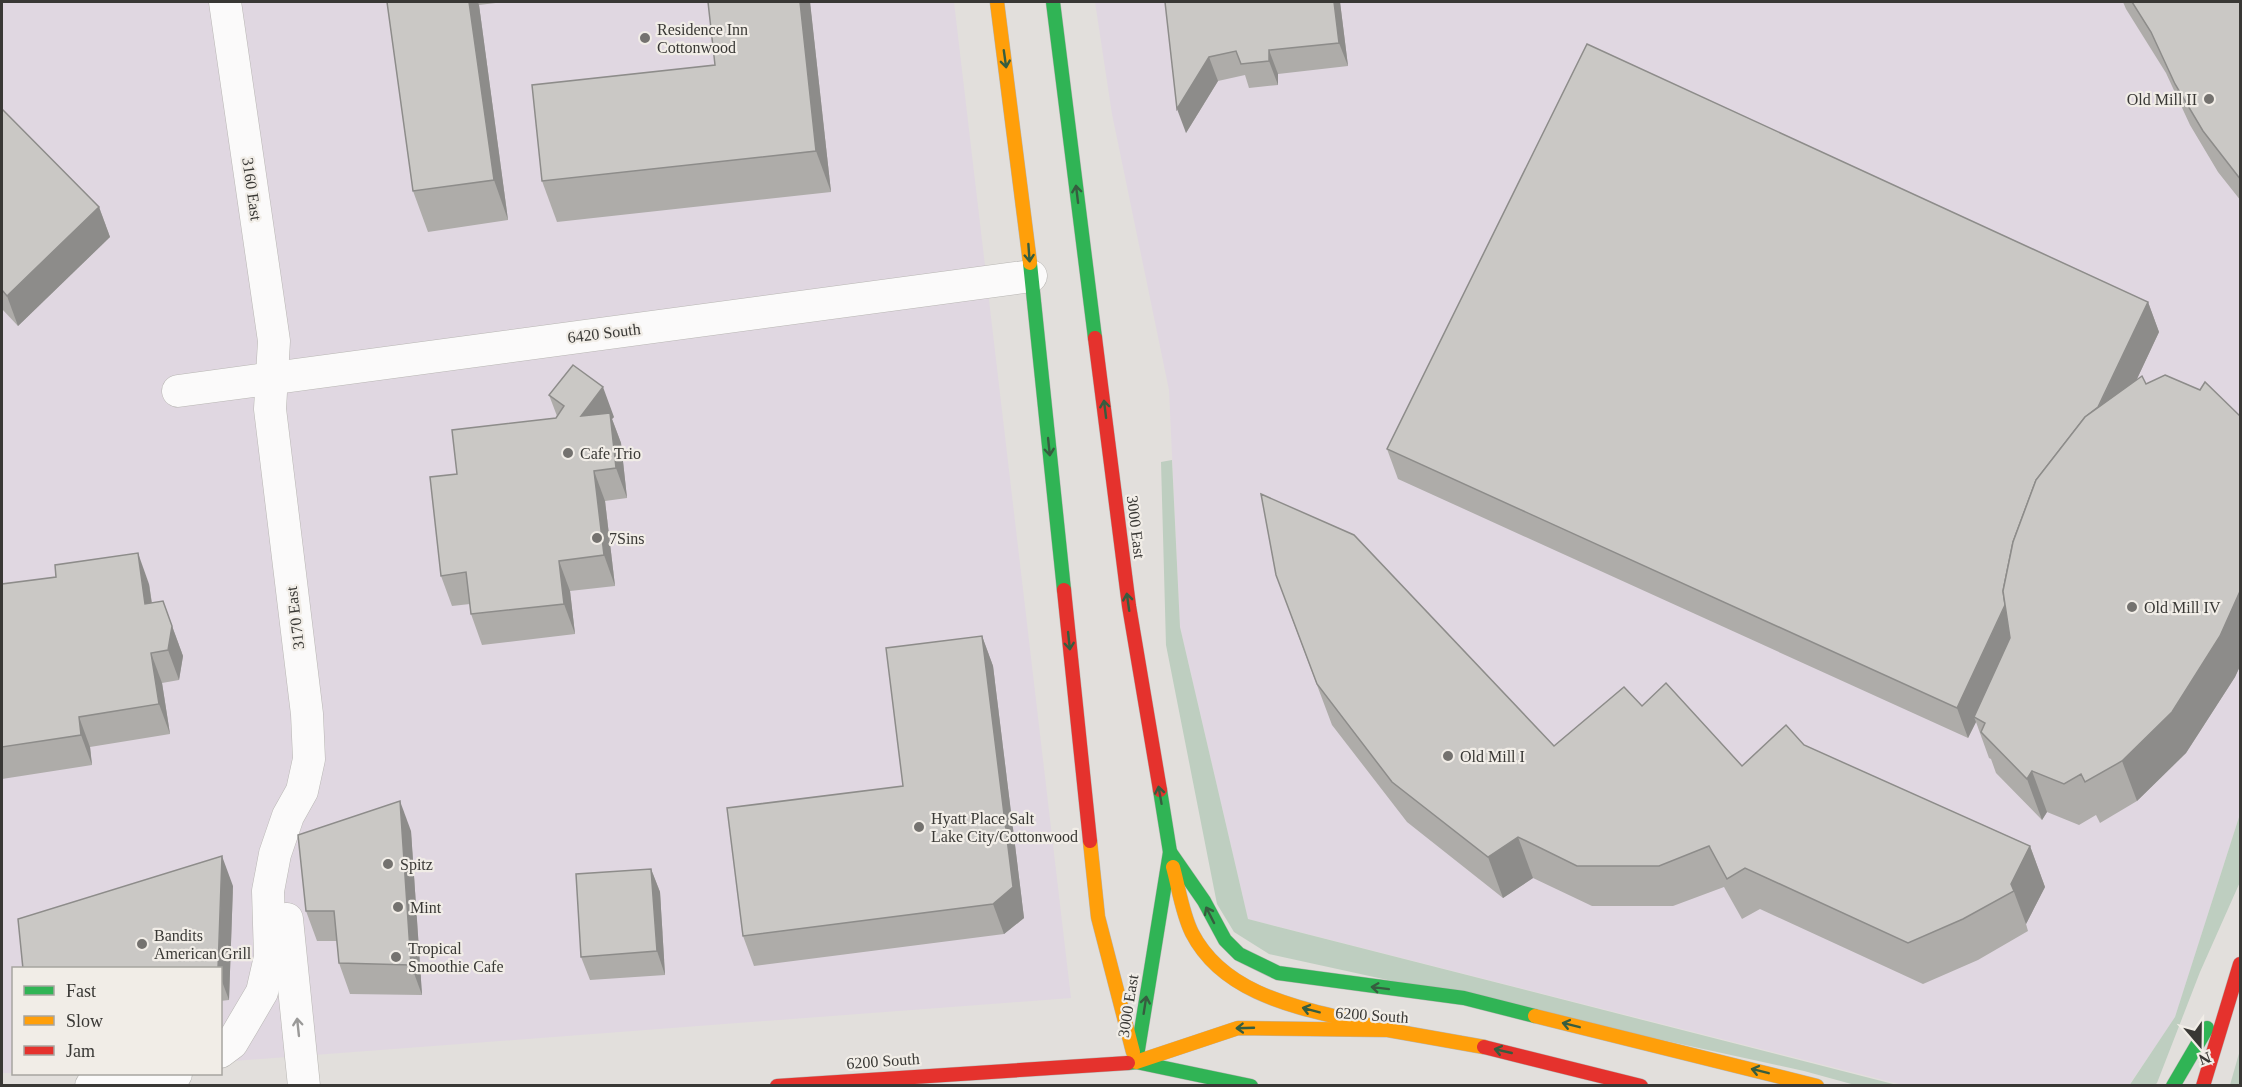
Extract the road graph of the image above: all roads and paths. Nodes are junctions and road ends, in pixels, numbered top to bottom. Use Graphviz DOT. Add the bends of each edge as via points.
graph roads {
  1 [pos="225,2"];
  2 [pos="997,2"];
  3 [pos="1053,2"];
  4 [pos="1031,276"];
  5 [pos="272,377"];
  6 [pos="178,391"];
  7 [pos="1170,852"];
  8 [pos="275,854"];
  9 [pos="2241,964"];
  10 [pos="2232,986"];
  11 [pos="1388,1030"];
  12 [pos="222,1050"];
  13 [pos="1136,1062"];
  14 [pos="169,1075"];
  15 [pos="91,1086"];
  16 [pos="304,1086"];
  17 [pos="777,1086"];
  18 [pos="1251,1086"];
  19 [pos="1641,1086"];
  20 [pos="1817,1086"];
  21 [pos="2173,1086"];
  22 [pos="2203,1086"];
  1 -- 5 [label="street, 3160 East" via="274,341"];
  2 -- 4 [label="main road, 3000 East, one-way"];
  7 -- 3 [label="main road, 3000 East, one-way" via="1129,606"];
  4 -- 5 [label="street, 6420 South"];
  4 -- 13 [label="main road, 3000 East, one-way" via="1098,918"];
  5 -- 6 [label="street, 6420 South"];
  5 -- 8 [label="street, 3170 East" via="270,409 309,759 302,791 288,816"];
  11 -- 7 [label="main road, one-way" via="1281,1001 1243,986 1224,973 1206,956 1193,935"];
  13 -- 7 [label="main road, 3000 East, one-way"];
  20 -- 7 [label="main road, one-way" via="1464,998 1278,973 1239,954 1225,939"];
  8 -- 12 [label="street, 3170 East" via="268,891 270,957 262,992 232,1043"];
  16 -- 8 [label="street, 3170 East, one-way" via="288,923"];
  9 -- 10 [label="main road"];
  10 -- 21 [label="main road"];
  10 -- 22 [label="main road"];
  11 -- 13 [label="main road, 6200 South, one-way" via="1238,1028"];
  19 -- 11 [label="main road, 6200 South, one-way" via="1499,1050"];
  13 -- 17 [label="main road, 6200 South"];
  13 -- 18 [label="main road, 6200 South"];
  14 -- 15 [label="street"];
}
